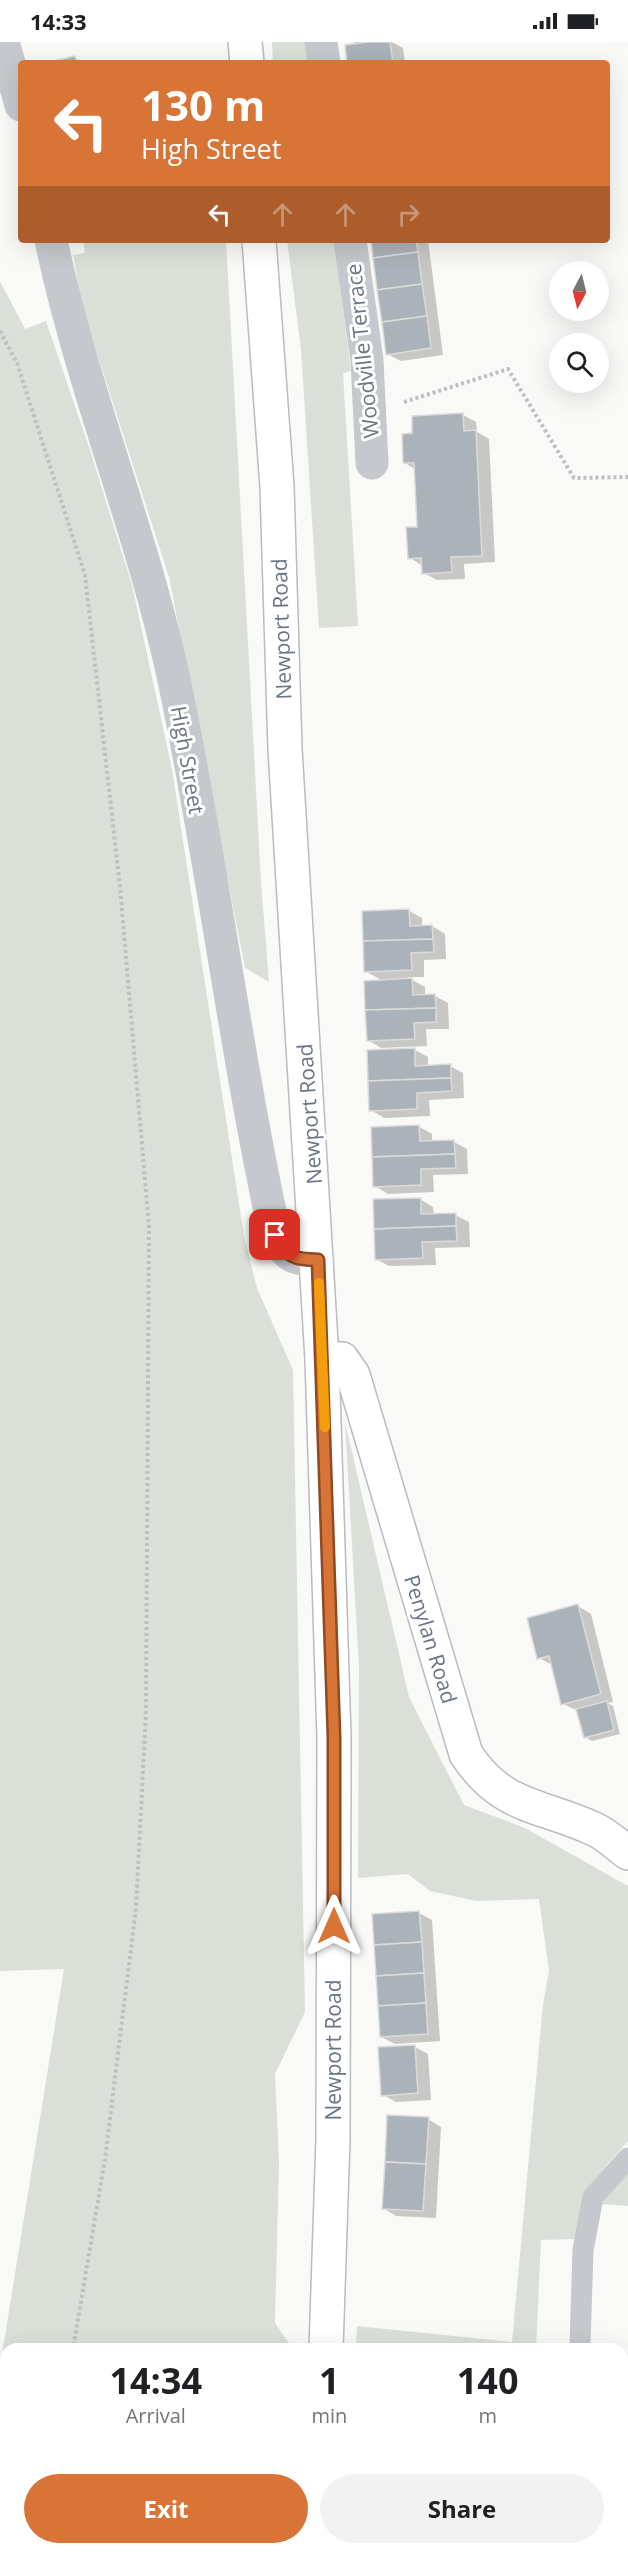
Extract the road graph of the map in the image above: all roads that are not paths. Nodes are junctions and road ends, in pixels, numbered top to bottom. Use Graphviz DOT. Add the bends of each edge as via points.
graph roads {
  1 [pos="3,42"];
  2 [pos="245,42"];
  3 [pos="321,42"];
  4 [pos="247,60"];
  5 [pos="324,60"];
  6 [pos="18,94"];
  7 [pos="52,243"];
  8 [pos="259,243"];
  9 [pos="350,243"];
  10 [pos="372,463"];
  11 [pos="318,1260"];
  12 [pos="322,1359"];
  13 [pos="628,1852"];
  14 [pos="628,2158"];
  15 [pos="326,2343"];
  16 [pos="580,2343"];
  1 -- 6 [label="street"];
  2 -- 4 [label="main road"];
  3 -- 5 [label="street"];
  7 -- 11 [label="street, High Street" via="65,308 129,507 174,679 275,1235 294,1259"];
  8 -- 11 [label="main road, Newport Road" via="277,487 285,749"];
  9 -- 10 [label="street, Woodville Terrace" via="367,360"];
  11 -- 12 [label="main road, Newport Road"];
  12 -- 13 [label="main road, Penylan Road" via="342,1359 350,1367 466,1754 479,1775 502,1794 596,1829"];
  12 -- 15 [label="main road, Newport Road" via="334,1737 333,2139"];
  14 -- 16 [label="lane" via="593,2197 583,2250"];
}
